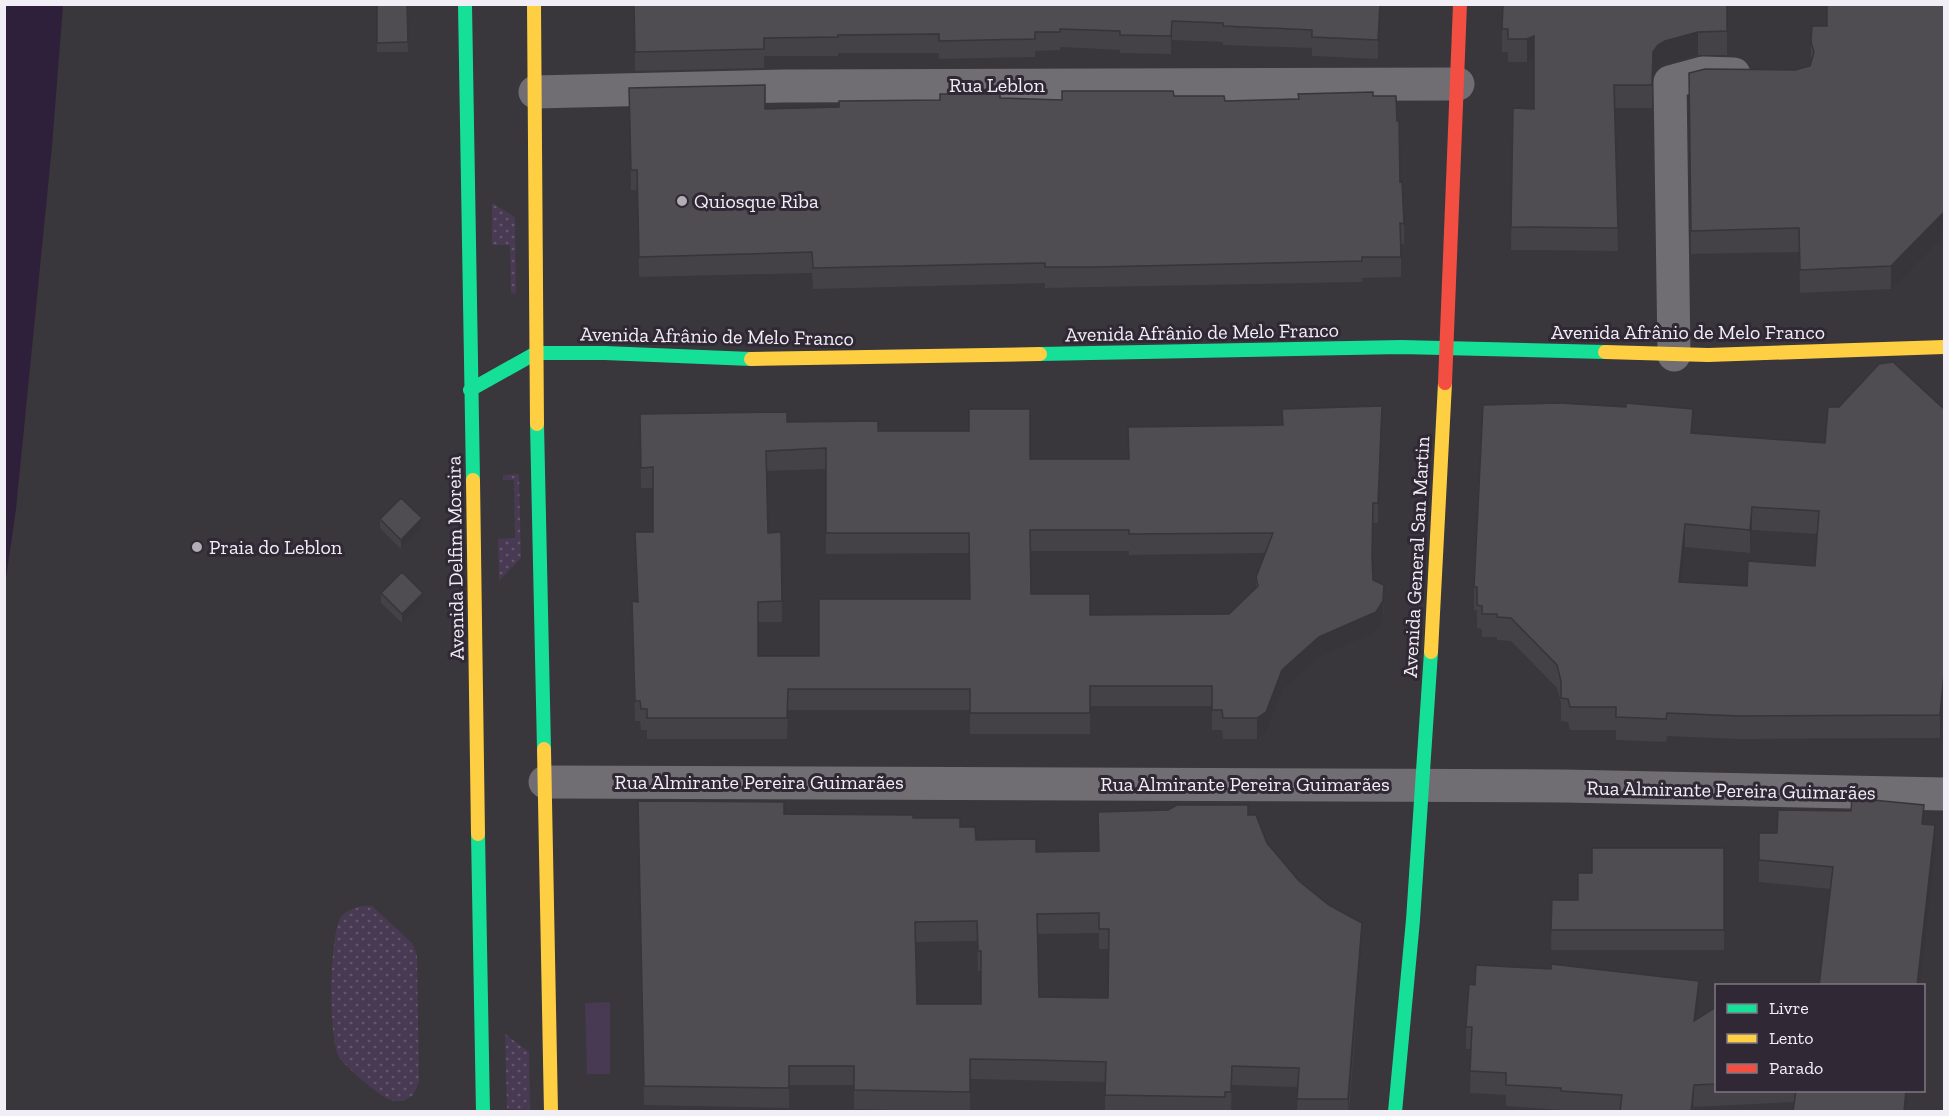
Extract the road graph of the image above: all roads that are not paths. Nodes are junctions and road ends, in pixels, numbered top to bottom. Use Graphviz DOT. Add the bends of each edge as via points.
graph roads {
  1 [pos="465,4"];
  2 [pos="534,4"];
  3 [pos="1460,4"];
  4 [pos="1761,74"];
  5 [pos="1458,84"];
  6 [pos="535,92"];
  7 [pos="1944,347"];
  8 [pos="1445,350"];
  9 [pos="536,353"];
  10 [pos="1674,355"];
  11 [pos="470,390"];
  12 [pos="545,782"];
  13 [pos="1423,786"];
  14 [pos="1944,794"];
  15 [pos="483,1112"];
  16 [pos="551,1112"];
  17 [pos="1395,1112"];
  1 -- 11 [label="main road, Avenida Delfim Moreira"];
  2 -- 6 [label="main road"];
  3 -- 5 [label="main road, Avenida General San Martin"];
  4 -- 10 [label="street" via="1703,73 1670,82"];
  5 -- 6 [label="street, Rua Leblon" via="784,86"];
  5 -- 8 [label="main road, Avenida General San Martin"];
  6 -- 9 [label="main road"];
  7 -- 10 [label="main road, Avenida Afrânio de Melo Franco"];
  8 -- 9 [label="main road, Avenida Afrânio de Melo Franco" via="1401,347 765,360"];
  8 -- 10 [label="main road, Avenida Afrânio de Melo Franco"];
  8 -- 13 [label="main road, Avenida General San Martin"];
  9 -- 11 [label="main road, Avenida Afrânio de Melo Franco"];
  9 -- 12 [label="main road"];
  11 -- 15 [label="main road, Avenida Delfim Moreira"];
  12 -- 13 [label="street, Rua Almirante Pereira Guimarães"];
  12 -- 16 [label="main road"];
  13 -- 14 [label="street, Rua Almirante Pereira Guimarães"];
  13 -- 17 [label="main road, Avenida General San Martin"];
}
